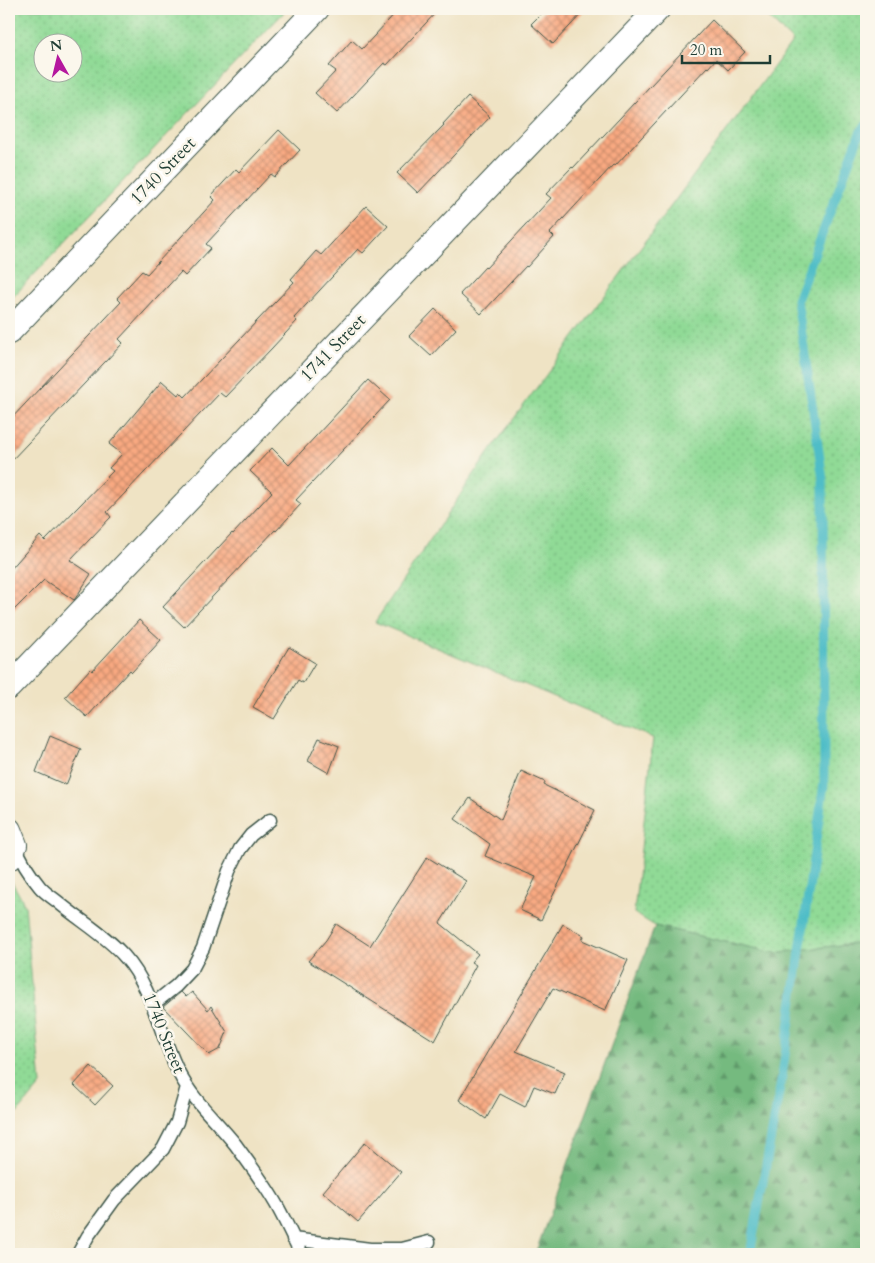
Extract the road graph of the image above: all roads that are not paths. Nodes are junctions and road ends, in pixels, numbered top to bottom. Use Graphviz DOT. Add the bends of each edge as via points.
graph roads {
  1 [pos="317,9"];
  2 [pos="658,9"];
  3 [pos="9,332"];
  4 [pos="9,687"];
  5 [pos="270,820"];
  6 [pos="11,844"];
  7 [pos="152,1005"];
  8 [pos="187,1087"];
  9 [pos="293,1239"];
  10 [pos="429,1242"];
  11 [pos="78,1254"];
  12 [pos="301,1254"];
  1 -- 3 [label="street, 1740 Street"];
  2 -- 4 [label="street, 1741 Street"];
  5 -- 7 [label="lane" via="240,849 229,871 203,948 192,968"];
  6 -- 7 [label="lane, 1740 Street" via="41,888 125,956 144,982"];
  7 -- 8 [label="lane, 1740 Street"];
  8 -- 9 [label="lane, 1740 Street" via="255,1173 276,1204"];
  8 -- 11 [label="lane" via="177,1122 163,1149 114,1200"];
  9 -- 10 [label="lane" via="370,1249 402,1249"];
  9 -- 12 [label="lane, 1740 Street"];
}
